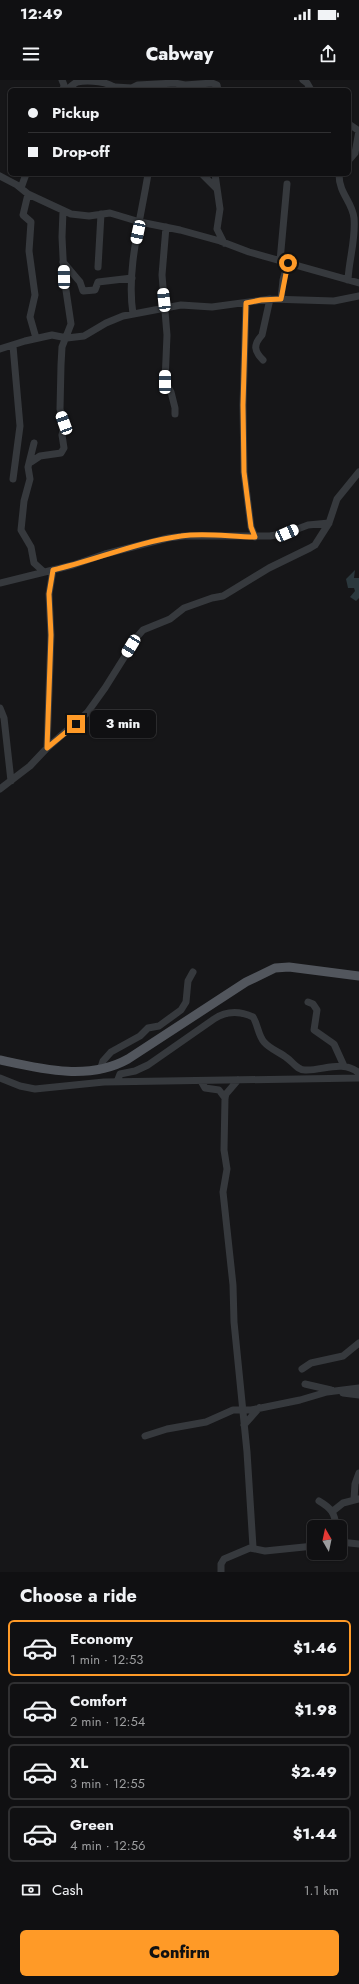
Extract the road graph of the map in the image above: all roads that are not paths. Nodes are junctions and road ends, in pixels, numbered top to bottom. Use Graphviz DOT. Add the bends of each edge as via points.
graph roads {
  1 [pos="303,80"];
  2 [pos="69,88"];
  3 [pos="116,88"];
  4 [pos="134,88"];
  5 [pos="217,88"];
  6 [pos="310,88"];
  7 [pos="359,131"];
  8 [pos="351,158"];
  9 [pos="0,176"];
  10 [pos="25,176"];
  11 [pos="148,176"];
  12 [pos="204,176"];
  13 [pos="215,176"];
  14 [pos="339,176"];
  15 [pos="287,184"];
  16 [pos="21,188"];
  17 [pos="216,188"];
  18 [pos="28,194"];
  19 [pos="63,211"];
  20 [pos="101,214"];
  21 [pos="140,222"];
  22 [pos="166,227"];
  23 [pos="224,243"];
  24 [pos="280,261"];
  25 [pos="63,262"];
  26 [pos="288,263"];
  27 [pos="98,266"];
  28 [pos="132,278"];
  29 [pos="348,280"];
  30 [pos="359,283"];
  31 [pos="359,296"];
  32 [pos="270,299"];
  33 [pos="281,299"];
  34 [pos="246,303"];
  35 [pos="164,309"];
  36 [pos="133,314"];
  37 [pos="36,338"];
  38 [pos="67,338"];
  39 [pos="13,346"];
  40 [pos="0,349"];
  41 [pos="263,360"];
  42 [pos="175,414"];
  43 [pos="34,443"];
  44 [pos="31,462"];
  45 [pos="359,472"];
  46 [pos="13,479"];
  47 [pos="329,523"];
  48 [pos="255,537"];
  49 [pos="53,570"];
  50 [pos="44,572"];
  51 [pos="0,583"];
  52 [pos="0,708"];
  53 [pos="47,748"];
  54 [pos="11,781"];
  55 [pos="0,789"];
  56 [pos="193,972"];
  57 [pos="359,976"];
  58 [pos="308,1002"];
  59 [pos="0,1060"];
  60 [pos="344,1066"];
  61 [pos="100,1070"];
  62 [pos="359,1073"];
  63 [pos="0,1078"];
  64 [pos="359,1078"];
  65 [pos="238,1080"];
  66 [pos="201,1081"];
  67 [pos="117,1082"];
  68 [pos="225,1098"];
  69 [pos="359,1343"];
  70 [pos="302,1369"];
  71 [pos="305,1384"];
  72 [pos="359,1388"];
  73 [pos="334,1391"];
  74 [pos="359,1395"];
  75 [pos="260,1407"];
  76 [pos="241,1409"];
  77 [pos="244,1425"];
  78 [pos="145,1436"];
  79 [pos="359,1473"];
  80 [pos="357,1499"];
  81 [pos="319,1501"];
  82 [pos="333,1511"];
  83 [pos="336,1520"];
  84 [pos="347,1542"];
  85 [pos="359,1544"];
  86 [pos="252,1547"];
  87 [pos="307,1547"];
  88 [pos="221,1572"];
  1 -- 6 [label="street"];
  2 -- 3 [label="street" via="83,81 105,83"];
  4 -- 5 [label="street" via="138,85 175,82 189,85 212,83"];
  7 -- 8 [label="street" via="355,153"];
  9 -- 16 [label="street"];
  10 -- 16 [label="street"];
  11 -- 21 [label="street"];
  12 -- 17 [label="street"];
  13 -- 17 [label="street"];
  14 -- 29 [label="street" via="342,191 354,216"];
  15 -- 24 [label="street"];
  16 -- 18 [label="street"];
  17 -- 23 [label="street" via="220,209 217,229"];
  18 -- 19 [label="street"];
  18 -- 37 [label="street" via="23,215 31,222 29,251 35,295 30,317"];
  19 -- 20 [label="street" via="89,216"];
  19 -- 25 [label="street"];
  20 -- 21 [label="street" via="110,213"];
  20 -- 27 [label="street"];
  21 -- 22 [label="street"];
  21 -- 28 [label="street"];
  22 -- 23 [label="street"];
  22 -- 35 [label="street" via="163,261"];
  23 -- 24 [label="street"];
  24 -- 26 [label="street"];
  25 -- 28 [label="street" via="80,282 83,291 95,290 98,282"];
  25 -- 38 [label="street" via="64,289 71,324"];
  26 -- 29 [label="street"];
  26 -- 33 [label="street"];
  28 -- 36 [label="street"];
  29 -- 30 [label="street"];
  31 -- 33 [label="street" via="334,301"];
  32 -- 33 [label="street"];
  32 -- 34 [label="street"];
  32 -- 41 [label="street" via="262,335 255,347"];
  34 -- 35 [label="street" via="212,307 181,305"];
  34 -- 48 [label="street" via="244,472 251,527"];
  35 -- 36 [label="street"];
  35 -- 42 [label="street" via="167,335 165,382 171,392"];
  36 -- 38 [label="street" via="106,323 84,336"];
  37 -- 38 [label="street" via="52,335"];
  37 -- 39 [label="street"];
  38 -- 44 [label="street" via="62,348 61,365 60,412 64,427 64,448 61,453 40,456"];
  39 -- 40 [label="street"];
  39 -- 46 [label="street" via="20,426"];
  43 -- 44 [label="street"];
  44 -- 50 [label="street" via="28,467 30,479 24,501 21,530 31,547 34,563"];
  45 -- 47 [label="street" via="337,499"];
  47 -- 48 [label="street" via="308,525 279,535"];
  47 -- 53 [label="street" via="315,545 310,548 269,568 223,596 188,606 170,619 141,632 87,713"];
  48 -- 49 [label="street" via="184,536 105,554"];
  49 -- 50 [label="street"];
  49 -- 53 [label="street" via="49,594 51,635"];
  50 -- 51 [label="street"];
  52 -- 54 [label="street" via="4,718"];
  53 -- 54 [label="street"];
  54 -- 55 [label="street"];
  56 -- 61 [label="street" via="188,981 186,1002 181,1010 159,1026 148,1028 140,1036 111,1052 103,1061"];
  57 -- 61 [label="main road" via="289,967 270,970 246,982 118,1065"];
  58 -- 60 [label="street" via="317,1010 314,1030 334,1044"];
  59 -- 61 [label="main road" via="73,1072"];
  60 -- 62 [label="street"];
  60 -- 67 [label="street" via="306,1070 299,1068 263,1041 253,1017 231,1013 214,1019 148,1064 135,1071 120,1074"];
  63 -- 67 [label="street" via="35,1089"];
  64 -- 65 [label="street"];
  65 -- 66 [label="street"];
  65 -- 68 [label="street"];
  66 -- 67 [label="street"];
  66 -- 68 [label="street" via="205,1088 218,1090"];
  68 -- 76 [label="street" via="224,1150 227,1169 223,1192 233,1285"];
  69 -- 70 [label="street" via="343,1356 311,1363"];
  71 -- 73 [label="street"];
  72 -- 73 [label="street"];
  73 -- 74 [label="street"];
  73 -- 75 [label="street"];
  75 -- 76 [label="street"];
  75 -- 77 [label="street"];
  76 -- 77 [label="street"];
  76 -- 78 [label="street" via="206,1422"];
  77 -- 86 [label="street"];
  79 -- 80 [label="street" via="355,1484"];
  80 -- 82 [label="street" via="343,1503"];
  81 -- 82 [label="street"];
  82 -- 83 [label="street"];
  84 -- 85 [label="street"];
  86 -- 87 [label="street" via="265,1551"];
  86 -- 88 [label="street" via="224,1560"];
}
